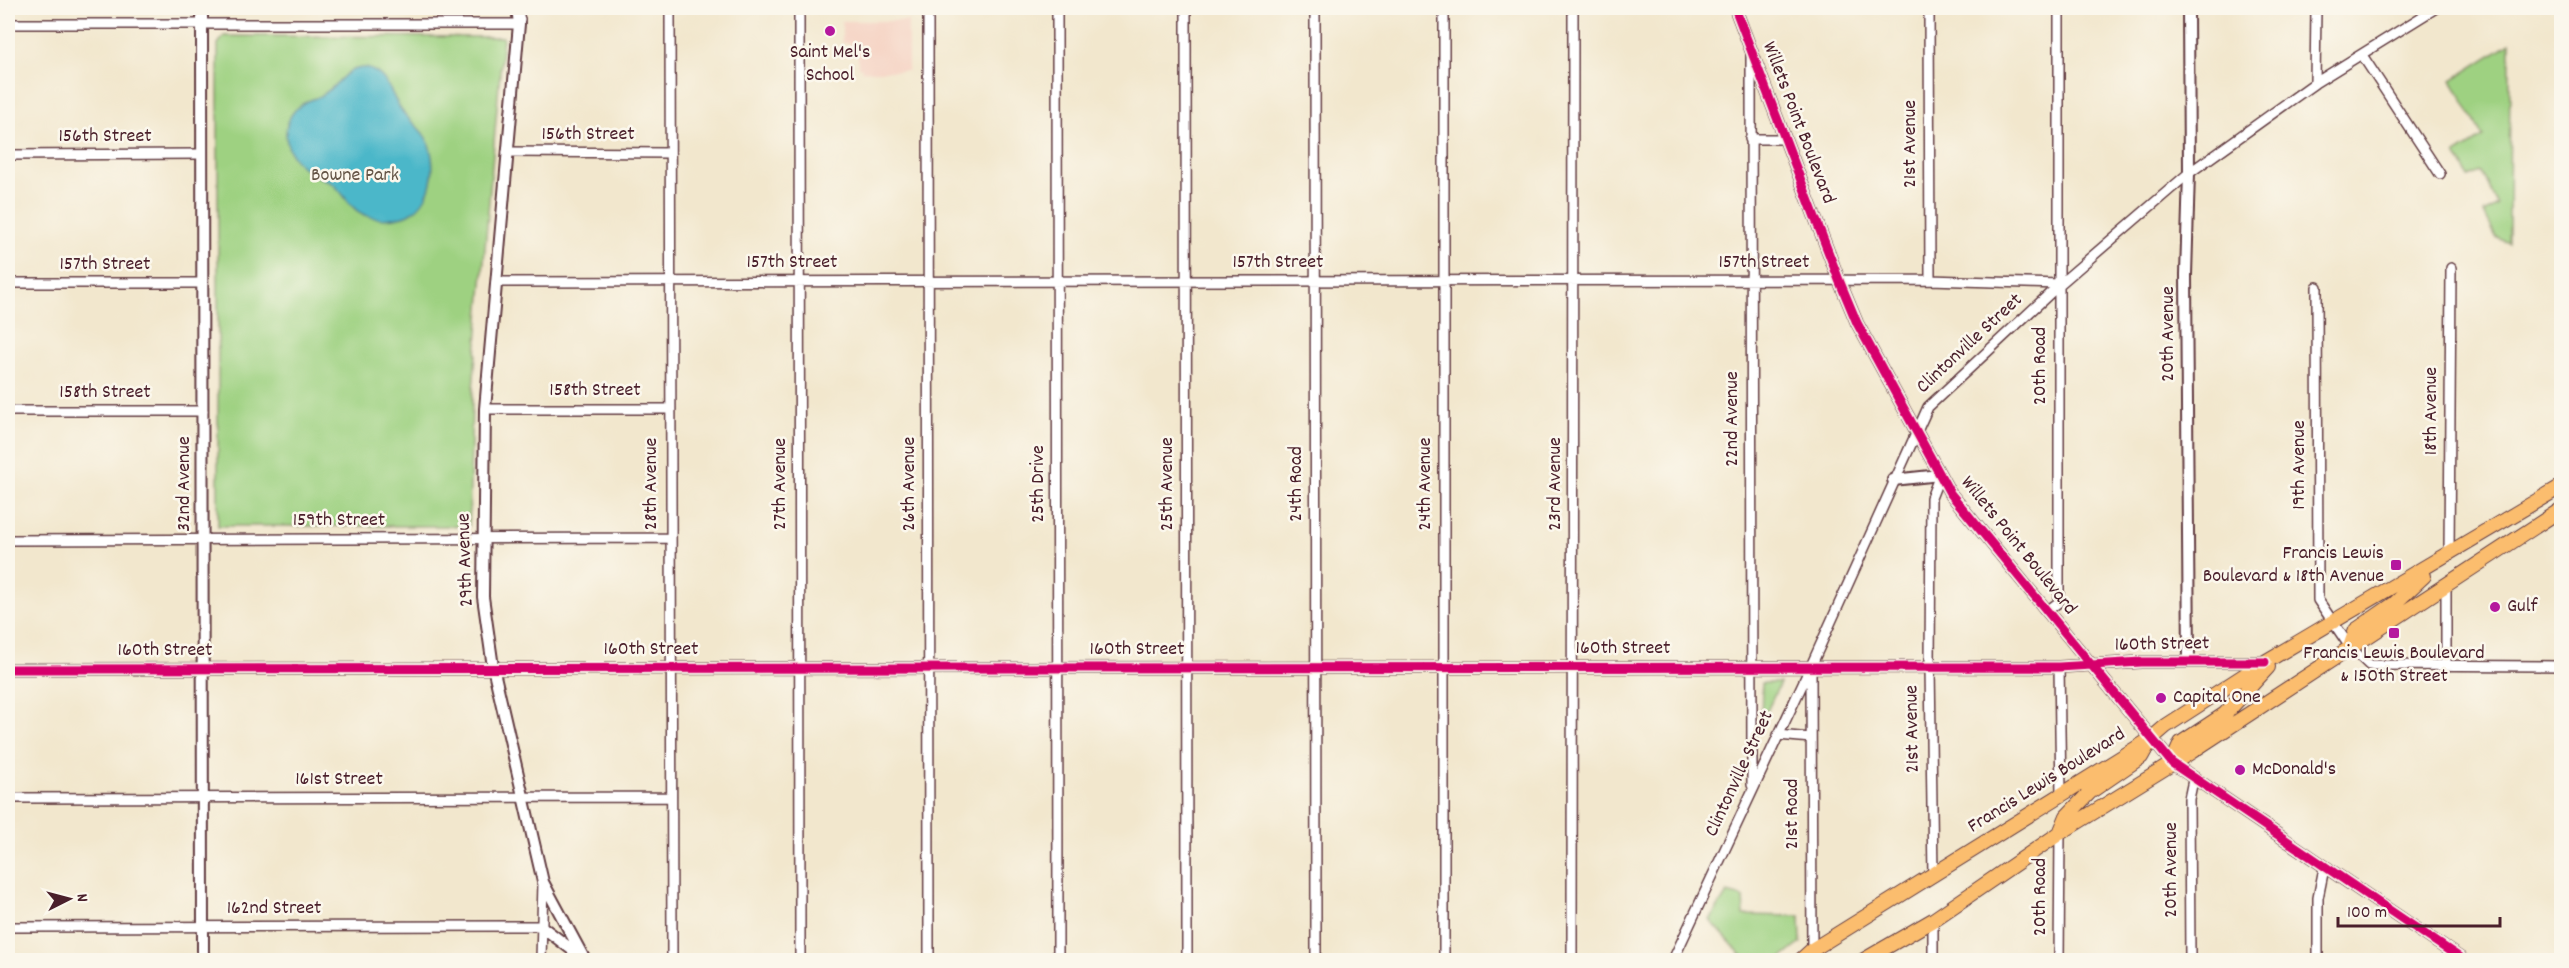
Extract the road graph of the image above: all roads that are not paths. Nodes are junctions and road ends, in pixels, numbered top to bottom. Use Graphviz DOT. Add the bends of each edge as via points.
graph roads {
  1 [pos="202,8"];
  2 [pos="519,8"];
  3 [pos="670,8"];
  4 [pos="799,8"];
  5 [pos="928,8"];
  6 [pos="1057,8"];
  7 [pos="1186,8"];
  8 [pos="1315,8"];
  9 [pos="1443,8"];
  10 [pos="1573,8"];
  11 [pos="1735,8"];
  12 [pos="1929,8"];
  13 [pos="2059,8"];
  14 [pos="2188,8"];
  15 [pos="2316,8"];
  16 [pos="2436,8"];
  17 [pos="8,24"];
  18 [pos="202,24"];
  19 [pos="519,24"];
  20 [pos="1751,50"];
  21 [pos="2362,55"];
  22 [pos="2315,83"];
  23 [pos="1750,139"];
  24 [pos="1785,139"];
  25 [pos="507,152"];
  26 [pos="670,153"];
  27 [pos="202,154"];
  28 [pos="8,155"];
  29 [pos="2189,172"];
  30 [pos="2440,174"];
  31 [pos="2451,268"];
  32 [pos="1751,280"];
  33 [pos="1839,280"];
  34 [pos="1930,280"];
  35 [pos="928,281"];
  36 [pos="1057,281"];
  37 [pos="1186,281"];
  38 [pos="1315,281"];
  39 [pos="1444,281"];
  40 [pos="1574,281"];
  41 [pos="496,282"];
  42 [pos="670,282"];
  43 [pos="799,282"];
  44 [pos="8,283"];
  45 [pos="202,283"];
  46 [pos="2060,285"];
  47 [pos="2318,287"];
  48 [pos="485,409"];
  49 [pos="670,409"];
  50 [pos="8,411"];
  51 [pos="203,411"];
  52 [pos="1916,432"];
  53 [pos="1940,475"];
  54 [pos="1893,480"];
  55 [pos="2562,486"];
  56 [pos="2562,509"];
  57 [pos="670,538"];
  58 [pos="482,539"];
  59 [pos="8,540"];
  60 [pos="203,540"];
  61 [pos="2449,554"];
  62 [pos="2446,584"];
  63 [pos="2047,611"];
  64 [pos="2333,623"];
  65 [pos="2346,642"];
  66 [pos="2272,659"];
  67 [pos="2189,661"];
  68 [pos="1811,666"];
  69 [pos="2092,666"];
  70 [pos="2562,666"];
  71 [pos="494,667"];
  72 [pos="1573,667"];
  73 [pos="1751,667"];
  74 [pos="1930,667"];
  75 [pos="2446,667"];
  76 [pos="671,668"];
  77 [pos="800,668"];
  78 [pos="928,668"];
  79 [pos="1057,668"];
  80 [pos="1186,668"];
  81 [pos="1315,668"];
  82 [pos="1444,668"];
  83 [pos="2059,668"];
  84 [pos="8,669"];
  85 [pos="203,669"];
  86 [pos="1778,735"];
  87 [pos="1811,738"];
  88 [pos="2151,739"];
  89 [pos="2172,763"];
  90 [pos="2193,780"];
  91 [pos="1752,789"];
  92 [pos="2061,794"];
  93 [pos="523,797"];
  94 [pos="671,797"];
  95 [pos="8,798"];
  96 [pos="203,798"];
  97 [pos="2060,834"];
  98 [pos="2324,868"];
  99 [pos="1933,876"];
  100 [pos="543,882"];
  101 [pos="1933,920"];
  102 [pos="541,926"];
  103 [pos="8,927"];
  104 [pos="203,927"];
  105 [pos="1811,957"];
  106 [pos="203,960"];
  107 [pos="541,960"];
  108 [pos="584,960"];
  109 [pos="672,960"];
  110 [pos="800,960"];
  111 [pos="929,960"];
  112 [pos="1058,960"];
  113 [pos="1187,960"];
  114 [pos="1316,960"];
  115 [pos="1444,960"];
  116 [pos="1572,960"];
  117 [pos="1673,960"];
  118 [pos="1801,960"];
  119 [pos="1864,960"];
  120 [pos="1934,960"];
  121 [pos="2060,960"];
  122 [pos="2190,960"];
  123 [pos="2318,960"];
  124 [pos="2463,960"];
  1 -- 18 [label="street, 32nd Avenue"];
  2 -- 19 [label="street, 29th Avenue"];
  3 -- 26 [label="street, 28th Avenue"];
  4 -- 43 [label="street, 27th Avenue"];
  5 -- 35 [label="street, 26th Avenue"];
  6 -- 36 [label="street, 25th Drive"];
  7 -- 37 [label="street, 25th Avenue"];
  8 -- 38 [label="street, 24th Road"];
  9 -- 39 [label="street, 24th Avenue"];
  10 -- 40 [label="street, 23rd Avenue"];
  11 -- 20 [label="street, Willets Point Boulevard"];
  12 -- 34 [label="street, 21st Avenue"];
  13 -- 46 [label="street, 20th Road"];
  14 -- 29 [label="street, 20th Avenue"];
  15 -- 22 [label="street"];
  16 -- 21 [label="street, Clintonville Street"];
  17 -- 18 [label="street"];
  18 -- 19 [label="street"];
  18 -- 27 [label="street, 32nd Avenue"];
  19 -- 25 [label="street, 29th Avenue"];
  20 -- 23 [label="street, 22nd Avenue"];
  20 -- 24 [label="street, Willets Point Boulevard"];
  21 -- 22 [label="street, Clintonville Street"];
  21 -- 30 [label="street"];
  22 -- 29 [label="street, Clintonville Street"];
  23 -- 24 [label="street"];
  23 -- 32 [label="street, 22nd Avenue"];
  24 -- 33 [label="street, Willets Point Boulevard"];
  25 -- 26 [label="street, 156th Street"];
  25 -- 41 [label="street, 29th Avenue"];
  26 -- 42 [label="street, 28th Avenue"];
  27 -- 28 [label="street, 156th Street"];
  27 -- 45 [label="street, 32nd Avenue"];
  29 -- 46 [label="street, Clintonville Street"];
  29 -- 67 [label="street, 20th Avenue"];
  31 -- 61 [label="street, 18th Avenue"];
  32 -- 33 [label="street, 157th Street"];
  32 -- 40 [label="street, 157th Street"];
  32 -- 73 [label="street, 22nd Avenue"];
  33 -- 34 [label="street, 157th Street"];
  33 -- 52 [label="street, Willets Point Boulevard" via="1857,323"];
  34 -- 46 [label="street, 157th Street"];
  35 -- 36 [label="street, 157th Street"];
  35 -- 43 [label="street, 157th Street"];
  35 -- 78 [label="street, 26th Avenue"];
  36 -- 37 [label="street, 157th Street"];
  36 -- 79 [label="street, 25th Drive"];
  37 -- 38 [label="street, 157th Street"];
  37 -- 80 [label="street, 25th Avenue"];
  38 -- 39 [label="street, 157th Street"];
  38 -- 81 [label="street, 24th Road"];
  39 -- 40 [label="street, 157th Street"];
  39 -- 82 [label="street, 24th Avenue"];
  40 -- 72 [label="street, 23rd Avenue"];
  41 -- 42 [label="street, 157th Street"];
  41 -- 48 [label="street, 29th Avenue"];
  42 -- 43 [label="street, 157th Street"];
  42 -- 49 [label="street, 28th Avenue"];
  43 -- 77 [label="street, 27th Avenue"];
  44 -- 45 [label="street, 157th Street"];
  45 -- 51 [label="street, 32nd Avenue"];
  46 -- 52 [label="street, Clintonville Street" via="1928,407"];
  46 -- 63 [label="street, 20th Road" via="2059,602"];
  47 -- 64 [label="street, 19th Avenue" via="2318,600"];
  48 -- 49 [label="street, 158th Street"];
  48 -- 58 [label="street, 29th Avenue"];
  49 -- 57 [label="street, 28th Avenue"];
  50 -- 51 [label="street, 158th Street"];
  51 -- 60 [label="street, 32nd Avenue"];
  52 -- 53 [label="street, Willets Point Boulevard"];
  52 -- 54 [label="street, Clintonville Street"];
  53 -- 54 [label="street"];
  53 -- 63 [label="street, Willets Point Boulevard" via="1950,493"];
  53 -- 74 [label="street, 21st Avenue" via="1931,498"];
  54 -- 68 [label="street, Clintonville Street"];
  55 -- 61 [label="main road, Francis Lewis Boulevard"];
  56 -- 62 [label="main road"];
  57 -- 58 [label="street, 159th Street"];
  57 -- 76 [label="street, 28th Avenue"];
  58 -- 60 [label="street, 159th Street"];
  58 -- 71 [label="street, 29th Avenue" via="483,597"];
  59 -- 60 [label="street, 159th Street"];
  60 -- 85 [label="street, 32nd Avenue"];
  61 -- 64 [label="main road, Francis Lewis Boulevard"];
  61 -- 65 [label="main road"];
  62 -- 65 [label="main road"];
  62 -- 75 [label="street"];
  63 -- 69 [label="street, Willets Point Boulevard"];
  64 -- 65 [label="street, 19th Avenue"];
  64 -- 66 [label="main road, Francis Lewis Boulevard"];
  65 -- 75 [label="street" via="2369,665"];
  65 -- 89 [label="main road"];
  66 -- 67 [label="street, 160th Street"];
  66 -- 88 [label="main road, Francis Lewis Boulevard"];
  66 -- 89 [label="main road" via="2225,714 2181,743"];
  67 -- 69 [label="street, 160th Street"];
  68 -- 73 [label="street, 160th Street"];
  68 -- 74 [label="street, 160th Street"];
  68 -- 86 [label="street, Clintonville Street"];
  68 -- 87 [label="street, 21st Road"];
  69 -- 83 [label="street, 160th Street"];
  69 -- 88 [label="street, Willets Point Boulevard"];
  70 -- 75 [label="street"];
  71 -- 76 [label="street, 160th Street"];
  71 -- 85 [label="street, 160th Street"];
  71 -- 93 [label="street, 29th Avenue"];
  72 -- 73 [label="street, 160th Street"];
  72 -- 82 [label="street, 160th Street"];
  72 -- 116 [label="street, 23rd Avenue"];
  73 -- 91 [label="street, 22nd Avenue"];
  74 -- 83 [label="street, 160th Street"];
  74 -- 99 [label="street, 21st Avenue"];
  76 -- 77 [label="street, 160th Street"];
  76 -- 94 [label="street, 28th Avenue"];
  77 -- 78 [label="street, 160th Street"];
  77 -- 110 [label="street, 27th Avenue"];
  78 -- 79 [label="street, 160th Street"];
  78 -- 111 [label="street, 26th Avenue"];
  79 -- 80 [label="street, 160th Street"];
  79 -- 112 [label="street, 25th Drive"];
  80 -- 81 [label="street, 160th Street"];
  80 -- 113 [label="street, 25th Avenue"];
  81 -- 82 [label="street, 160th Street"];
  81 -- 114 [label="street, 24th Road"];
  82 -- 115 [label="street, 24th Avenue"];
  83 -- 92 [label="street"];
  84 -- 85 [label="street, 160th Street"];
  85 -- 96 [label="street, 32nd Avenue"];
  86 -- 87 [label="street"];
  86 -- 91 [label="street, Clintonville Street"];
  87 -- 105 [label="street, 21st Road"];
  88 -- 89 [label="street, Willets Point Boulevard"];
  88 -- 92 [label="main road, Francis Lewis Boulevard"];
  88 -- 97 [label="main road" via="2142,757 2090,792 2067,816"];
  89 -- 90 [label="street, Willets Point Boulevard"];
  89 -- 97 [label="main road"];
  90 -- 98 [label="street, Willets Point Boulevard"];
  90 -- 122 [label="street, 20th Avenue" via="2189,799"];
  91 -- 117 [label="street, Clintonville Street"];
  92 -- 99 [label="main road, Francis Lewis Boulevard"];
  93 -- 94 [label="street, 161st Street"];
  93 -- 96 [label="street, 161st Street"];
  93 -- 100 [label="street, 29th Avenue"];
  94 -- 109 [label="street, 28th Avenue"];
  95 -- 96 [label="street, 161st Street"];
  96 -- 104 [label="street, 32nd Avenue"];
  97 -- 101 [label="main road"];
  97 -- 121 [label="street, 20th Road"];
  98 -- 123 [label="street" via="2318,898"];
  98 -- 124 [label="street, Willets Point Boulevard"];
  99 -- 105 [label="main road, Francis Lewis Boulevard"];
  100 -- 102 [label="street, 29th Avenue"];
  100 -- 108 [label="street"];
  101 -- 119 [label="main road"];
  101 -- 120 [label="street"];
  102 -- 104 [label="street, 162nd Street"];
  102 -- 107 [label="street, 29th Avenue"];
  102 -- 108 [label="street"];
  103 -- 104 [label="street, 162nd Street"];
  104 -- 106 [label="street, 32nd Avenue"];
  105 -- 118 [label="main road, Francis Lewis Boulevard"];
}
